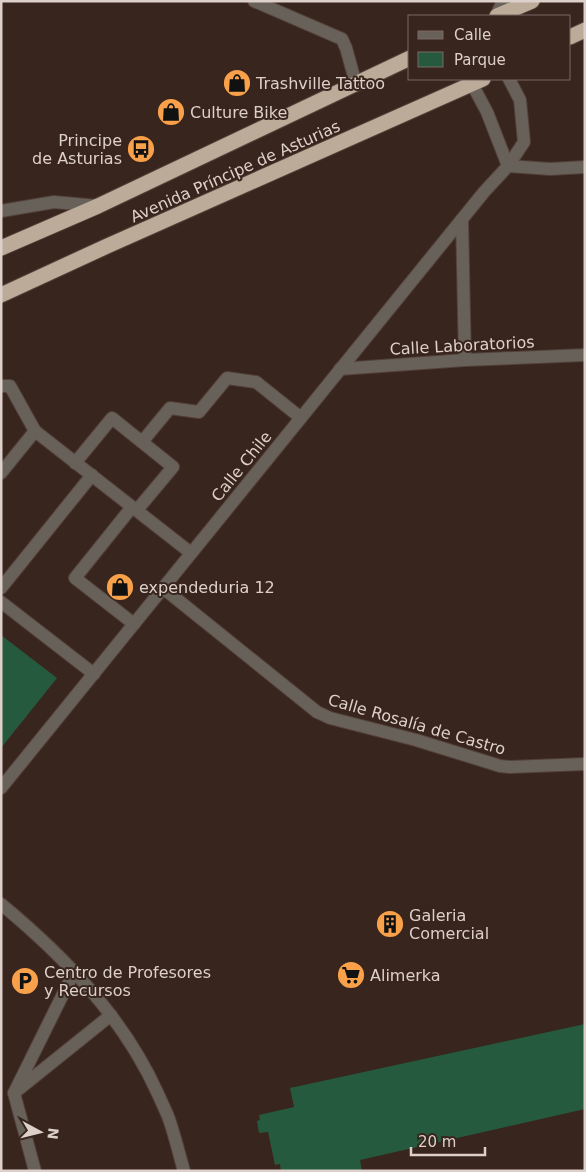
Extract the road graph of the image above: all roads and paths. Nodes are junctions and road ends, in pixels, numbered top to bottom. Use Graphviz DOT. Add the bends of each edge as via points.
graph roads {
  1 [pos="254,1"];
  2 [pos="502,1"];
  3 [pos="532,1"];
  4 [pos="496,15"];
  5 [pos="498,15"];
  6 [pos="585,30"];
  7 [pos="571,37"];
  8 [pos="408,59"];
  9 [pos="510,80"];
  10 [pos="477,81"];
  11 [pos="356,84"];
  12 [pos="508,166"];
  13 [pos="585,167"];
  14 [pos="98,206"];
  15 [pos="1,211"];
  16 [pos="462,219"];
  17 [pos="1,248"];
  18 [pos="1,295"];
  19 [pos="585,355"];
  20 [pos="465,360"];
  21 [pos="340,369"];
  22 [pos="6,386"];
  23 [pos="301,418"];
  24 [pos="35,431"];
  25 [pos="142,442"];
  26 [pos="76,463"];
  27 [pos="1,473"];
  28 [pos="92,476"];
  29 [pos="135,509"];
  30 [pos="192,553"];
  31 [pos="1,588"];
  32 [pos="163,588"];
  33 [pos="1,602"];
  34 [pos="134,624"];
  35 [pos="94,674"];
  36 [pos="585,764"];
  37 [pos="1,788"];
  38 [pos="1,904"];
  39 [pos="74,972"];
  40 [pos="111,1014"];
  41 [pos="14,1094"];
  42 [pos="35,1171"];
  43 [pos="184,1171"];
  1 -- 11 [label="street" via="342,39"];
  2 -- 4 [label="street"];
  3 -- 5 [label="highway"];
  6 -- 7 [label="highway"];
  8 -- 11 [label="highway, Avenida Príncipe de Asturias"];
  9 -- 12 [label="street, Calle Chile" via="520,100 524,142"];
  10 -- 12 [label="street"];
  10 -- 18 [label="highway, Avenida Príncipe de Asturias"];
  11 -- 14 [label="highway, Avenida Príncipe de Asturias"];
  12 -- 13 [label="street"];
  12 -- 16 [label="street, Calle Chile"];
  14 -- 15 [label="street" via="54,202"];
  14 -- 17 [label="highway, Avenida Príncipe de Asturias"];
  16 -- 20 [label="street"];
  16 -- 21 [label="street, Calle Chile"];
  19 -- 20 [label="street, Calle Laboratorios"];
  20 -- 21 [label="street, Calle Laboratorios"];
  21 -- 23 [label="street, Calle Chile"];
  22 -- 24 [label="street"];
  23 -- 25 [label="street" via="256,382 227,378 199,412 170,408"];
  23 -- 30 [label="street, Calle Chile"];
  24 -- 26 [label="street"];
  24 -- 27 [label="street"];
  25 -- 26 [label="street" via="112,418"];
  25 -- 29 [label="street" via="173,467"];
  26 -- 28 [label="street"];
  28 -- 29 [label="street"];
  28 -- 31 [label="street"];
  29 -- 30 [label="street"];
  29 -- 34 [label="street" via="75,578"];
  30 -- 32 [label="street, Calle Chile"];
  32 -- 34 [label="street, Calle Chile"];
  32 -- 36 [label="street, Calle Rosalía de Castro" via="317,712 330,718 500,766"];
  33 -- 35 [label="street"];
  34 -- 35 [label="street, Calle Chile"];
  35 -- 37 [label="street, Calle Chile"];
  38 -- 39 [label="street"];
  39 -- 40 [label="street"];
  39 -- 41 [label="street"];
  40 -- 41 [label="street"];
  40 -- 43 [label="street" via="148,1071 169,1118"];
  41 -- 42 [label="street"];
}
